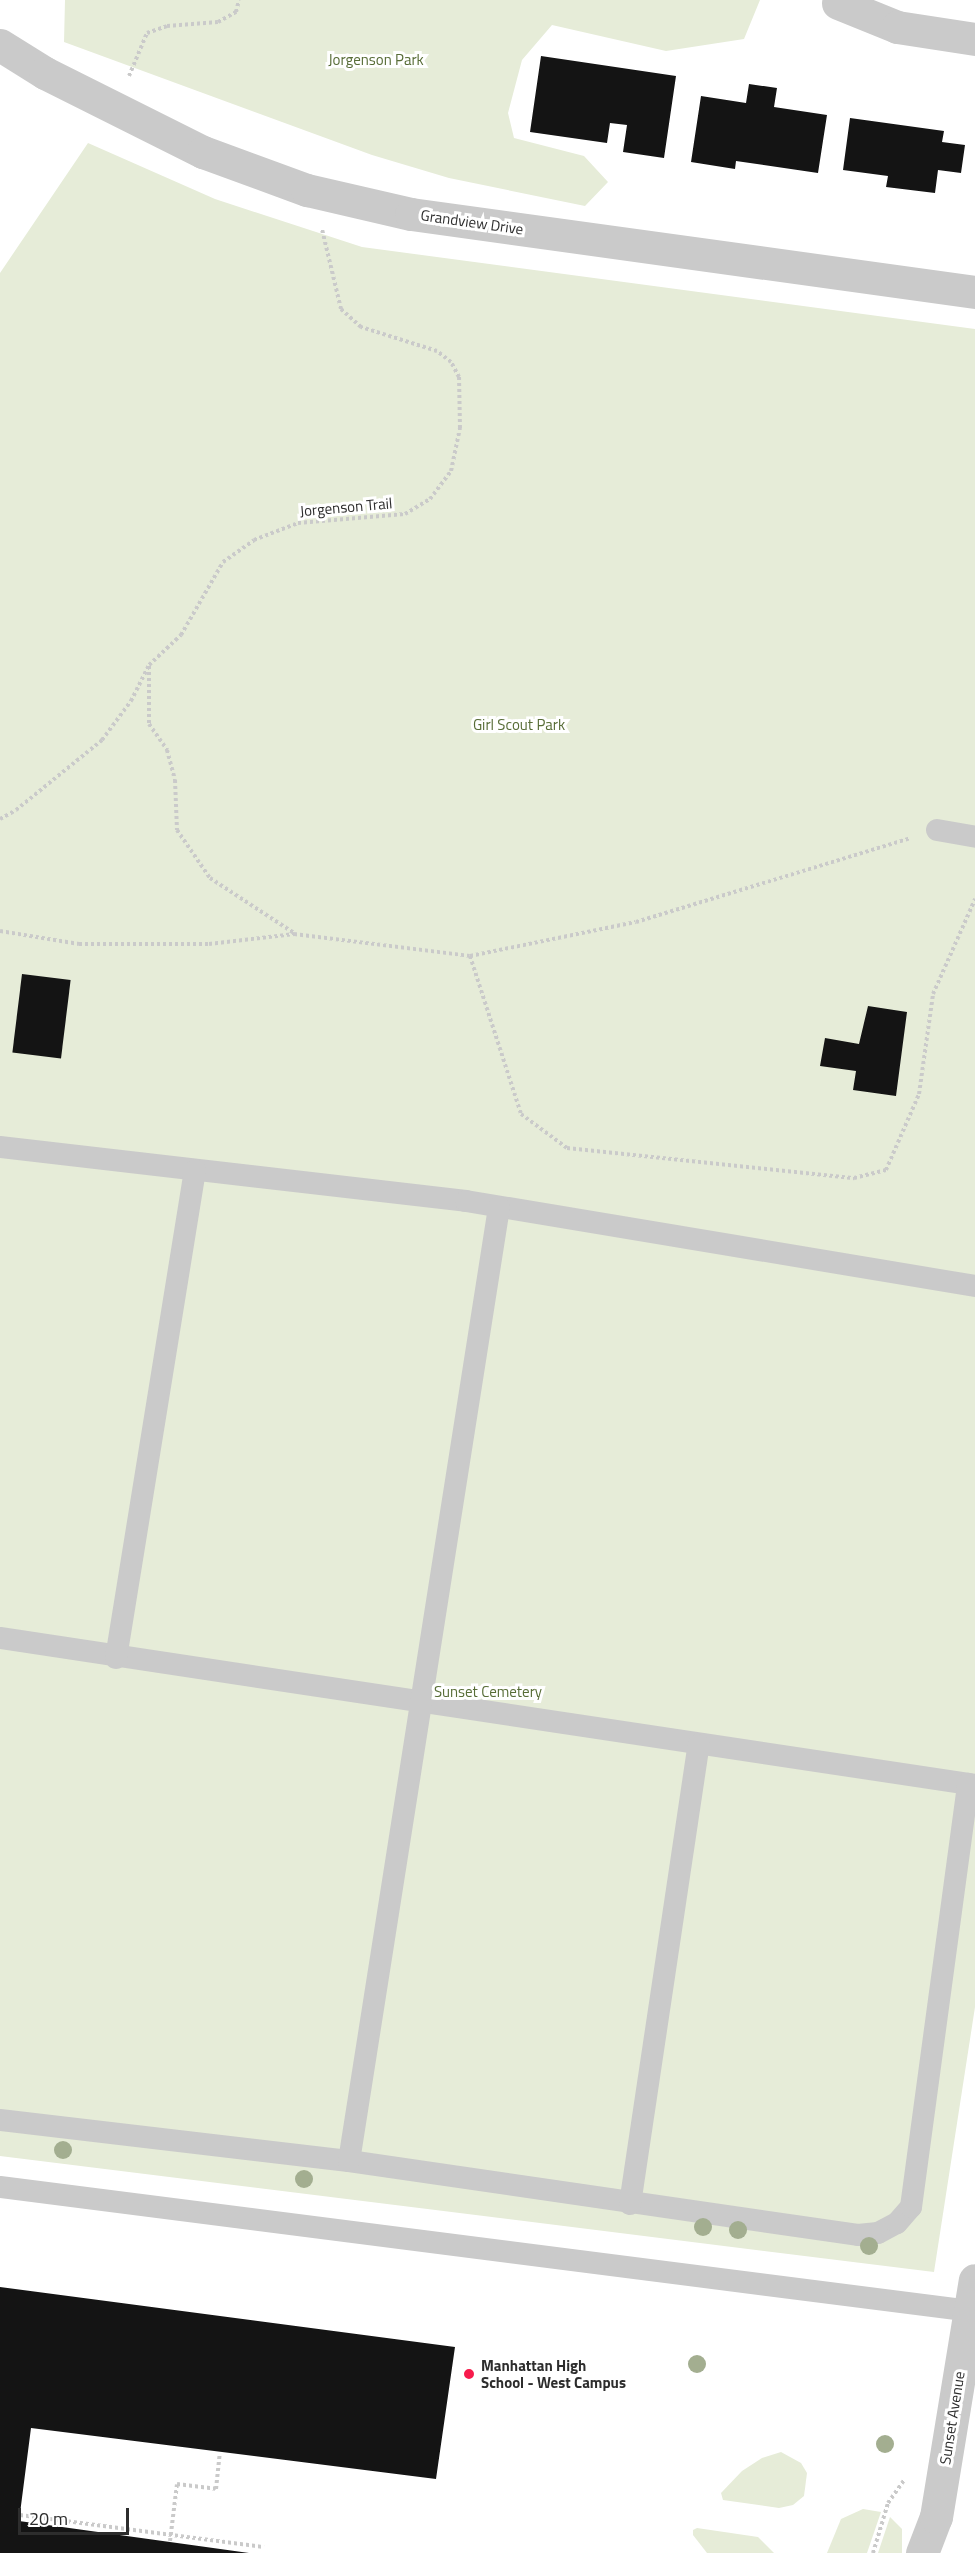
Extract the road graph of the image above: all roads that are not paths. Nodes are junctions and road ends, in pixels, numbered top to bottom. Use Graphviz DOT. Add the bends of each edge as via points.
graph roads {
  1 [pos="838,3"];
  2 [pos="975,39"];
  3 [pos="0,45"];
  4 [pos="975,292"];
  5 [pos="937,830"];
  6 [pos="975,837"];
  7 [pos="0,1147"];
  8 [pos="195,1170"];
  9 [pos="499,1208"];
  10 [pos="975,1286"];
  11 [pos="0,1638"];
  12 [pos="116,1658"];
  13 [pos="422,1703"];
  14 [pos="699,1745"];
  15 [pos="971,1785"];
  16 [pos="0,2120"];
  17 [pos="349,2162"];
  18 [pos="0,2187"];
  19 [pos="630,2204"];
  20 [pos="973,2295"];
  21 [pos="922,2553"];
  1 -- 2 [label="street" via="897,27"];
  3 -- 4 [label="street, Grandview Drive" via="45,73 203,152 307,190 411,214"];
  5 -- 6 [label="lane"];
  7 -- 8 [label="lane"];
  8 -- 9 [label="lane"];
  8 -- 12 [label="lane"];
  9 -- 10 [label="lane"];
  9 -- 13 [label="lane"];
  11 -- 12 [label="lane"];
  12 -- 13 [label="lane"];
  13 -- 14 [label="lane"];
  13 -- 17 [label="lane"];
  14 -- 15 [label="lane"];
  14 -- 19 [label="lane"];
  15 -- 19 [label="lane" via="911,2207 897,2223 878,2233 858,2235"];
  16 -- 17 [label="lane"];
  17 -- 19 [label="lane"];
  18 -- 20 [label="lane"];
  20 -- 21 [label="street, Sunset Avenue" via="936,2517"];
}
